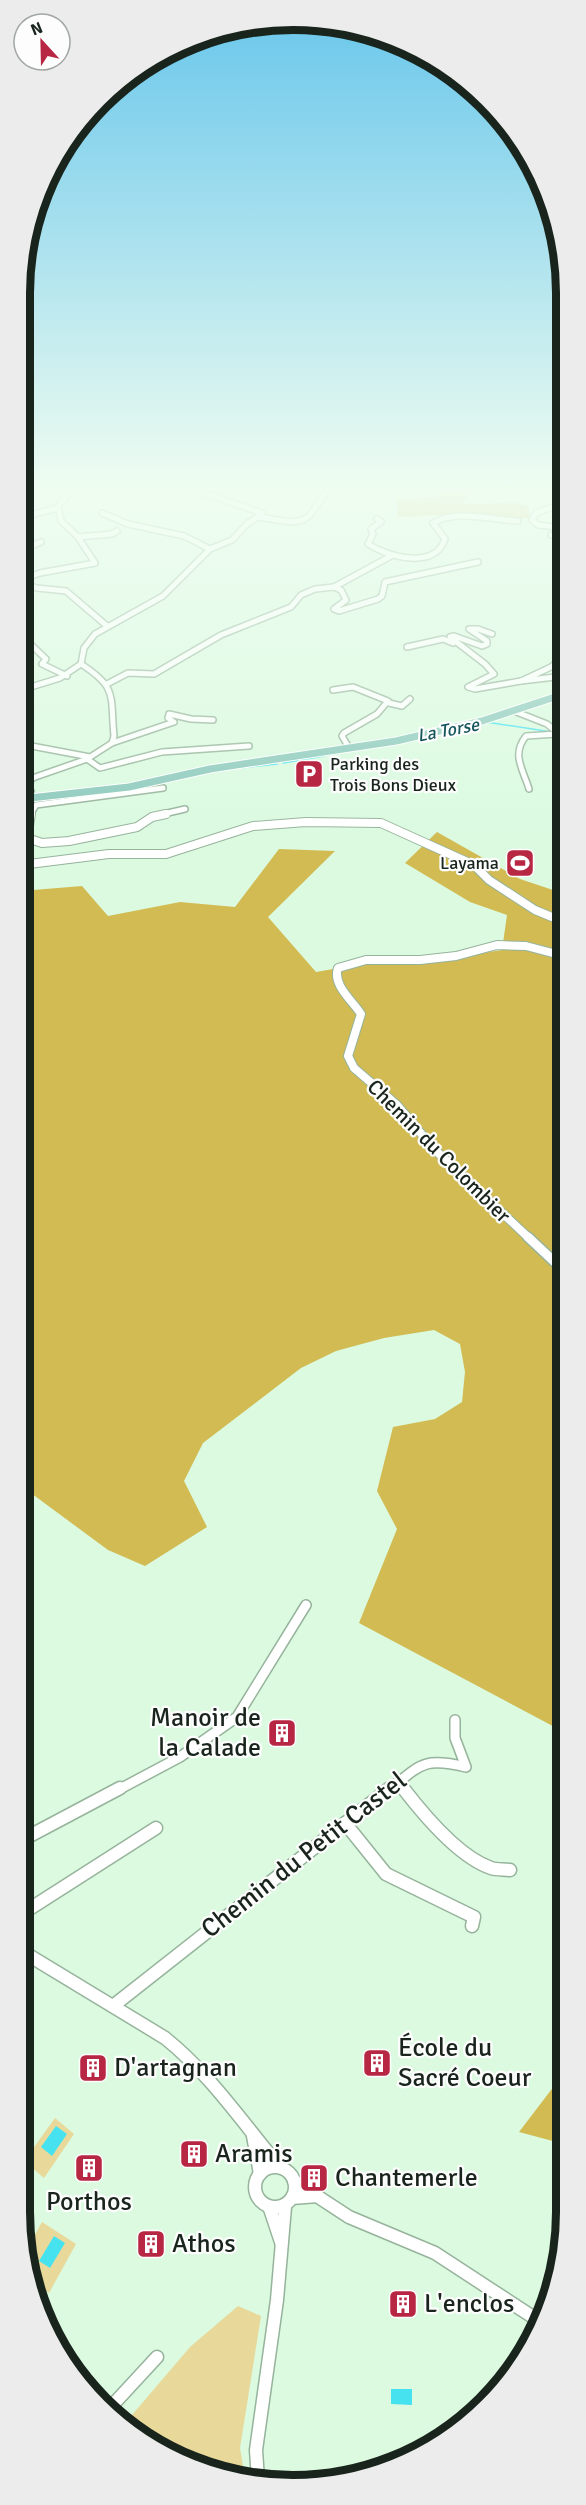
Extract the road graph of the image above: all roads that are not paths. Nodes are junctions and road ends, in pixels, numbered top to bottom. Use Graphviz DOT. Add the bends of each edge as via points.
graph roads {
  1 [pos="82,605"];
  2 [pos="146,605"];
  3 [pos="293,605"];
  4 [pos="339,605"];
  5 [pos="359,605"];
  6 [pos="107,626"];
  7 [pos="492,634"];
  8 [pos="30,644"];
  9 [pos="459,645"];
  10 [pos="407,647"];
  11 [pos="556,663"];
  12 [pos="83,666"];
  13 [pos="67,676"];
  14 [pos="556,677"];
  15 [pos="521,681"];
  16 [pos="107,684"];
  17 [pos="30,688"];
  18 [pos="333,690"];
  19 [pos="556,697"];
  20 [pos="410,699"];
  21 [pos="389,704"];
  22 [pos="518,710"];
  23 [pos="213,720"];
  24 [pos="556,733"];
  25 [pos="556,734"];
  26 [pos="377,742"];
  27 [pos="112,743"];
  28 [pos="30,746"];
  29 [pos="249,746"];
  30 [pos="348,746"];
  31 [pos="88,758"];
  32 [pos="294,758"];
  33 [pos="30,779"];
  34 [pos="163,789"];
  35 [pos="529,789"];
  36 [pos="30,791"];
  37 [pos="101,791"];
  38 [pos="30,797"];
  39 [pos="185,809"];
  40 [pos="30,818"];
  41 [pos="30,841"];
  42 [pos="30,864"];
  43 [pos="556,919"];
  44 [pos="556,954"];
  45 [pos="556,1263"];
  46 [pos="306,1605"];
  47 [pos="455,1720"];
  48 [pos="398,1782"];
  49 [pos="345,1823"];
  50 [pos="156,1828"];
  51 [pos="30,1836"];
  52 [pos="510,1870"];
  53 [pos="30,1909"];
  54 [pos="472,1926"];
  55 [pos="30,1956"];
  56 [pos="30,1962"];
  57 [pos="59,1975"];
  58 [pos="113,2006"];
  59 [pos="252,2133"];
  60 [pos="279,2166"];
  61 [pos="260,2174"];
  62 [pos="294,2181"];
  63 [pos="321,2196"];
  64 [pos="288,2202"];
  65 [pos="270,2209"];
  66 [pos="283,2249"];
  67 [pos="534,2317"];
  68 [pos="157,2357"];
  69 [pos="114,2404"];
  70 [pos="258,2473"];
  1 -- 6 [label="street"];
  2 -- 6 [label="street"];
  3 -- 16 [label="street" via="221,635 154,674 128,673"];
  4 -- 5 [label="street" via="334,609"];
  6 -- 12 [label="street" via="88,641"];
  7 -- 9 [label="street" via="471,628 468,630 487,644 479,646 450,637"];
  8 -- 13 [label="street" via="46,659 42,664"];
  9 -- 10 [label="street" via="443,639"];
  9 -- 15 [label="street" via="494,674 470,689"];
  11 -- 15 [label="street"];
  12 -- 13 [label="street"];
  12 -- 16 [label="street"];
  13 -- 17 [label="street"];
  14 -- 15 [label="street"];
  16 -- 27 [label="street"];
  18 -- 21 [label="street" via="353,687 385,698"];
  19 -- 22 [label="main road"];
  20 -- 21 [label="street" via="402,706"];
  21 -- 30 [label="street" via="344,733"];
  22 -- 24 [label="street" via="547,724"];
  22 -- 26 [label="main road"];
  23 -- 27 [label="street" via="169,714 174,722"];
  25 -- 35 [label="street" via="533,734 521,741 517,759"];
  26 -- 30 [label="main road"];
  26 -- 32 [label="main road"];
  27 -- 31 [label="street"];
  28 -- 31 [label="street"];
  29 -- 31 [label="street" via="162,752 100,768"];
  30 -- 32 [label="main road"];
  31 -- 33 [label="street"];
  32 -- 37 [label="main road" via="220,767"];
  34 -- 37 [label="street"];
  36 -- 37 [label="main road"];
  37 -- 38 [label="main road"];
  37 -- 40 [label="street" via="36,805"];
  39 -- 41 [label="street" via="152,817 137,826 69,841"];
  42 -- 43 [label="street" via="109,854 166,854 253,826 381,822 474,865 489,880"];
  44 -- 45 [label="street, Chemin du Colombier" via="526,946 497,945 456,956 366,960 335,971 336,980 354,1001 361,1017 348,1056 354,1068 397,1105 435,1150"];
  46 -- 51 [label="street" via="237,1717 180,1757"];
  47 -- 48 [label="street, Chemin du Petit Castel" via="455,1738 466,1767 429,1762"];
  48 -- 49 [label="street, Chemin du Petit Castel"];
  48 -- 52 [label="street" via="420,1809 472,1857 492,1869"];
  49 -- 54 [label="street" via="386,1874 474,1917"];
  49 -- 58 [label="street, Chemin du Petit Castel"];
  50 -- 53 [label="street"];
  55 -- 57 [label="street"];
  56 -- 57 [label="street"];
  57 -- 58 [label="street"];
  58 -- 59 [label="street" via="179,2049"];
  59 -- 60 [label="street"];
  59 -- 61 [label="street"];
  60 -- 61 [label="street"];
  60 -- 62 [label="street" via="291,2173"];
  61 -- 65 [label="street" via="257,2194"];
  62 -- 63 [label="street"];
  62 -- 64 [label="street"];
  63 -- 64 [label="street"];
  63 -- 67 [label="street" via="349,2217 435,2253"];
  64 -- 65 [label="street"];
  64 -- 66 [label="street"];
  65 -- 66 [label="street"];
  66 -- 70 [label="street" via="256,2450"];
  68 -- 69 [label="street"];
}
